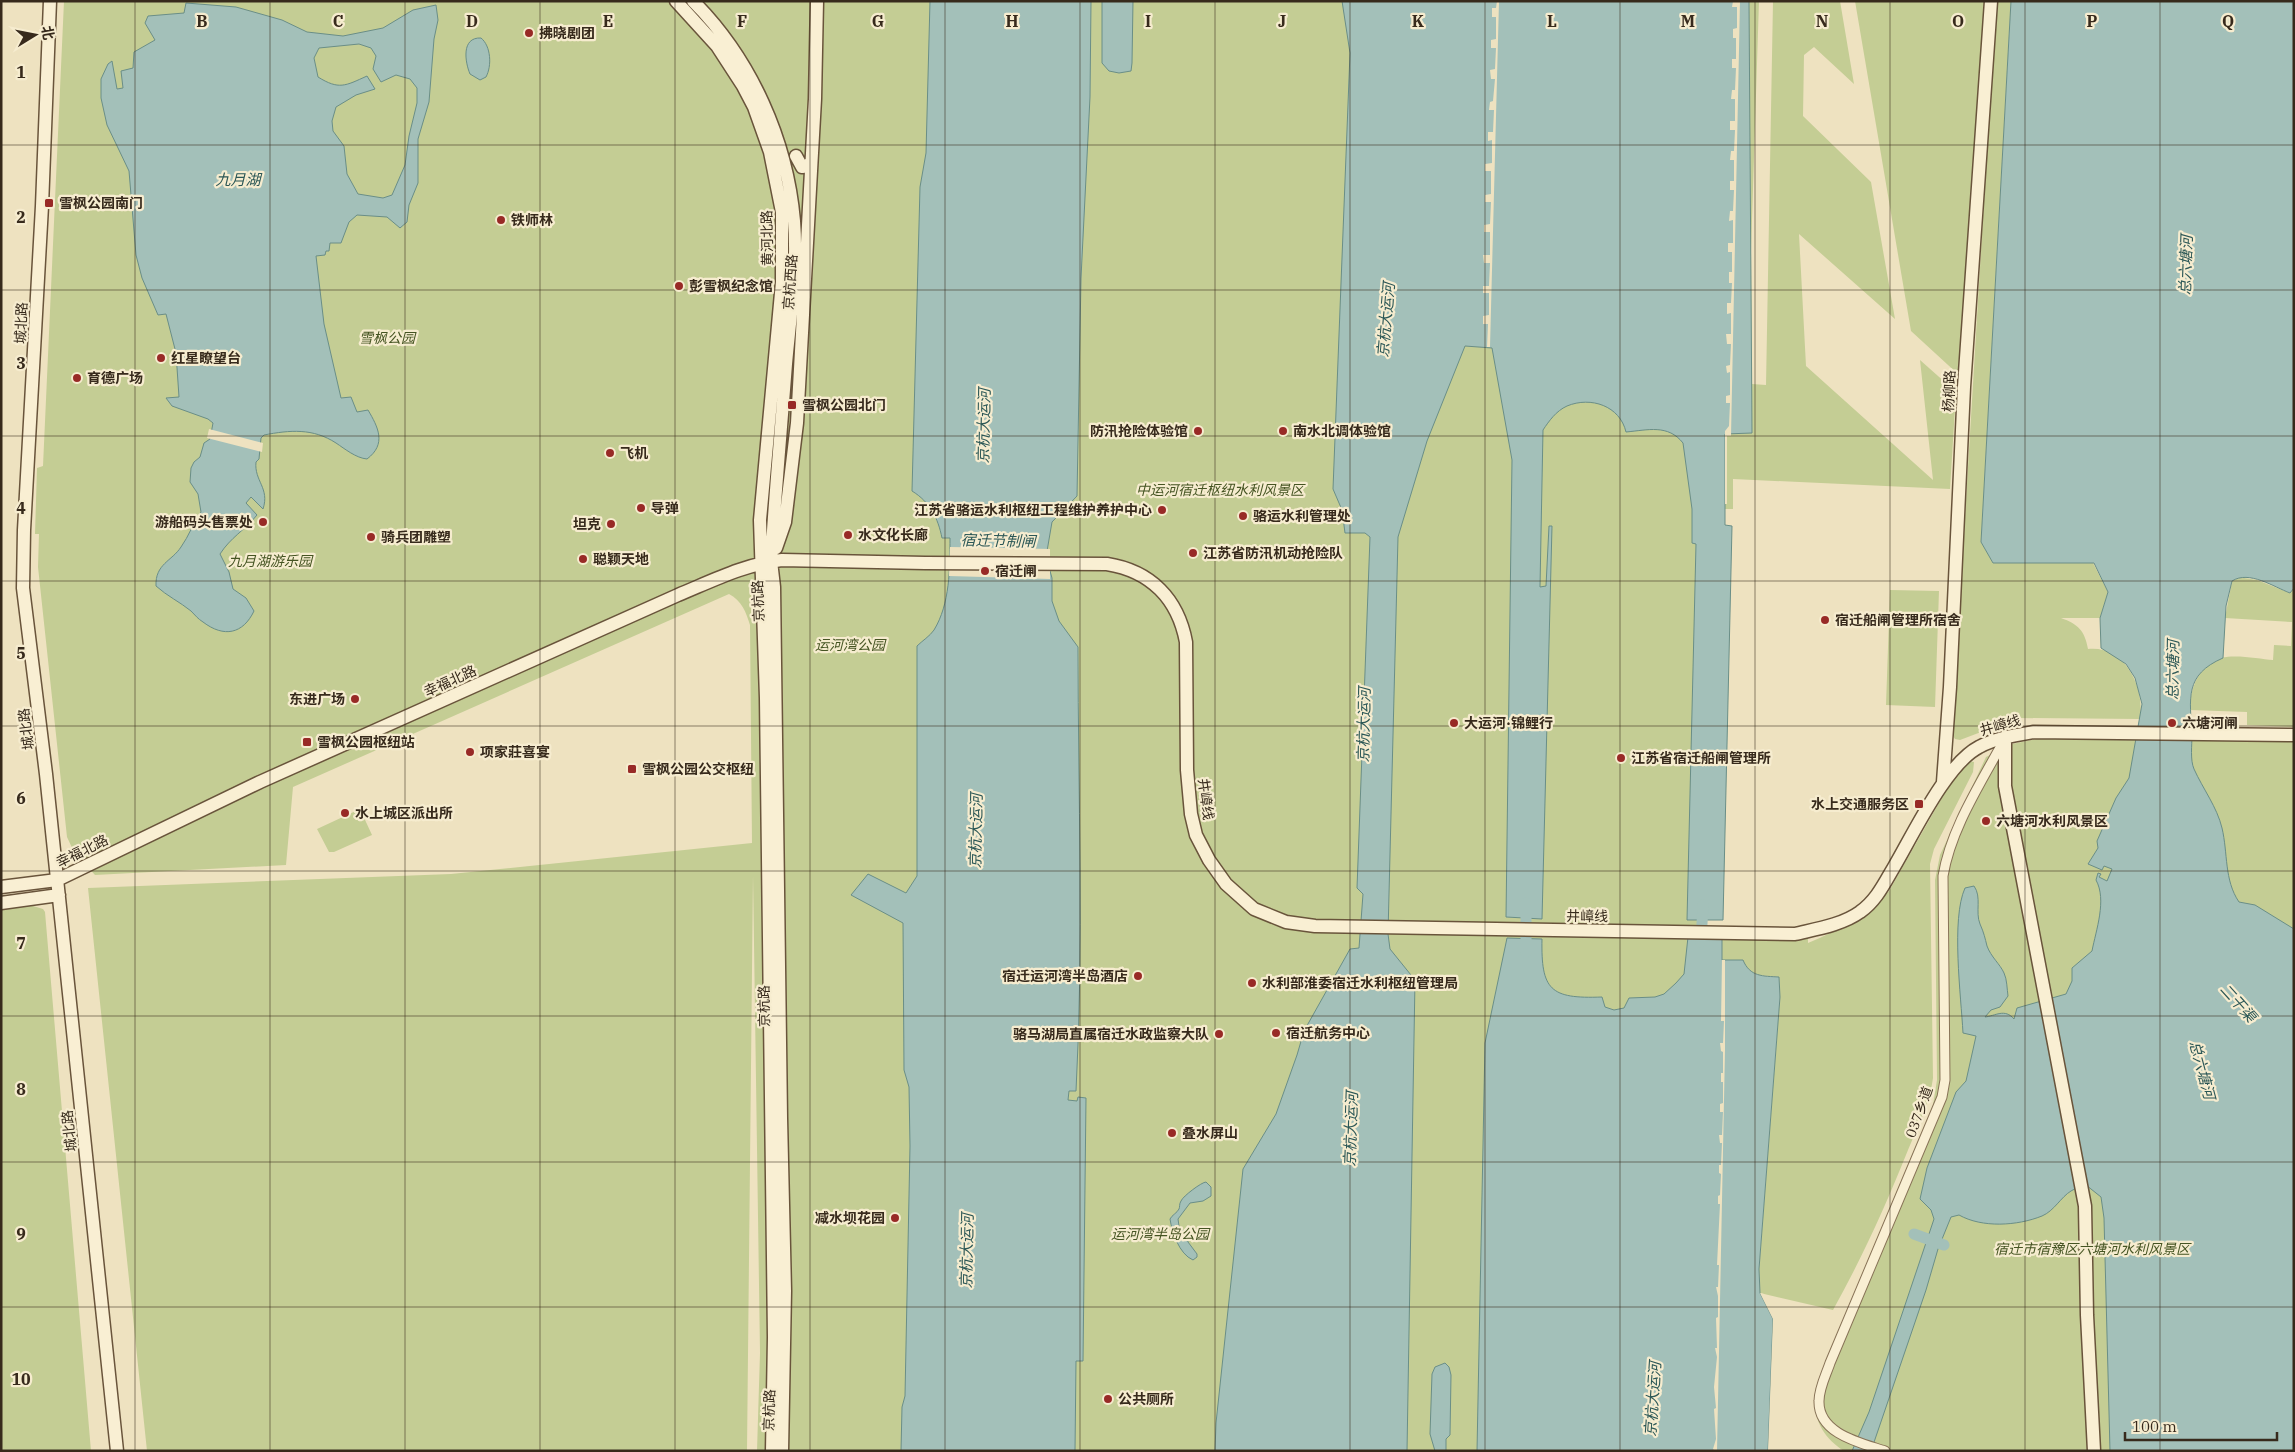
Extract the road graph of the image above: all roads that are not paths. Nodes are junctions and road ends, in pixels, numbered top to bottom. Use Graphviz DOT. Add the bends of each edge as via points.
graph roads {
  1 [pos="50,1"];
  2 [pos="676,1"];
  3 [pos="693,1"];
  4 [pos="816,1"];
  5 [pos="1991,1"];
  6 [pos="796,156"];
  7 [pos="811,162"];
  8 [pos="766,562"];
  9 [pos="926,564"];
  10 [pos="2294,735"];
  11 [pos="2005,737"];
  12 [pos="1943,784"];
  13 [pos="57,880"];
  14 [pos="1,887"];
  15 [pos="59,894"];
  16 [pos="1,903"];
  17 [pos="117,1451"];
  18 [pos="772,1451"];
  19 [pos="782,1451"];
  20 [pos="1885,1451"];
  21 [pos="2094,1451"];
  1 -- 13 [label="street, 城北路" via="24,530 24,588"];
  2 -- 8 [label="street, 黄河北路" via="717,46 743,86 770,152 782,204 782,282 760,520"];
  3 -- 8 [label="street, 黄河北路" via="738,56 761,100 779,146 794,222 793,282"];
  4 -- 7 [label="street, 京杭西路"];
  5 -- 12 [label="street, 杨柳路" via="1964,387"];
  6 -- 7 [label="street" via="802,167"];
  7 -- 8 [label="street, 京杭西路" via="796,423 785,522"];
  8 -- 9 [label="street, 幸福北路"];
  8 -- 13 [label="street, 幸福北路" via="729,573 678,595 268,778"];
  8 -- 18 [label="street, 京杭路" via="774,1337"];
  8 -- 19 [label="street, 京杭路" via="774,605 786,1291"];
  9 -- 12 [label="street, 井嶂线" via="1107,564 1129,569 1155,583 1172,603 1186,642 1187,770 1196,835 1226,884 1254,909 1286,922 1315,926 1795,934 1859,913 1876,898"];
  10 -- 11 [label="street, 井嶂线" via="2034,732"];
  11 -- 12 [label="street, 井嶂线" via="1978,747 1959,762"];
  11 -- 20 [label="street, 037乡道" via="1954,835 1946,857 1943,876 1945,1080 1942,1097 1830,1363 1820,1395 1820,1412 1833,1429 1850,1439"];
  11 -- 21 [label="street" via="2005,786 2085,1206"];
  13 -- 14 [label="street, 幸福北路"];
  13 -- 15 [label="street, 城北路"];
  15 -- 16 [label="street"];
  15 -- 17 [label="street, 城北路"];
}
